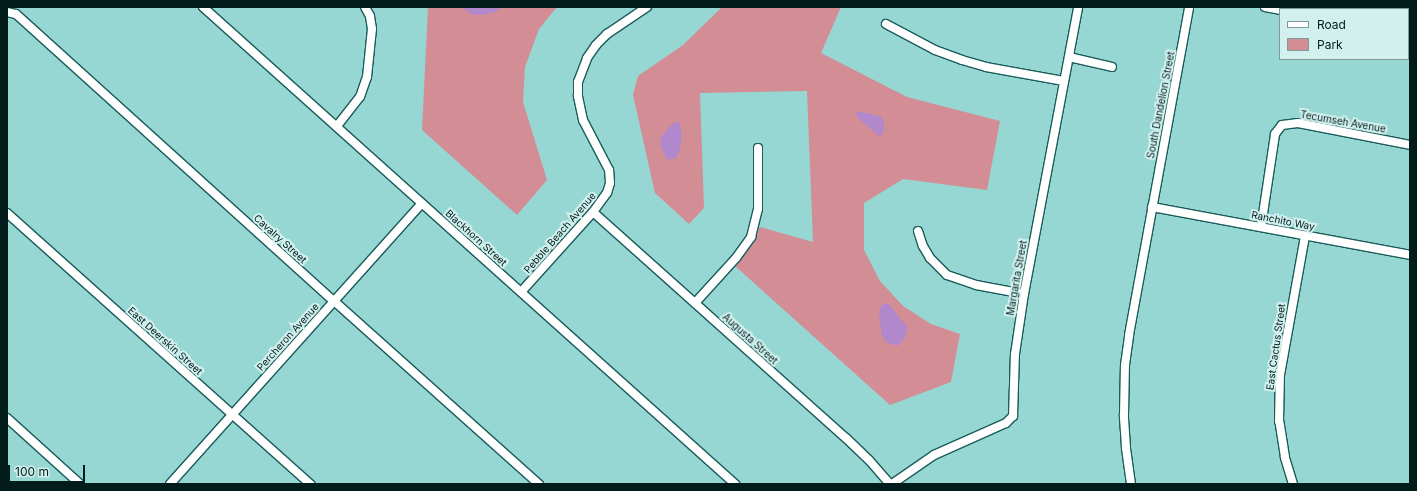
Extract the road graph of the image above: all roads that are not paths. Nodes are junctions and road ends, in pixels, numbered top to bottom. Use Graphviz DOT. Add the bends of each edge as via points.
graph roads {
  1 [pos="203,7"];
  2 [pos="365,7"];
  3 [pos="647,7"];
  4 [pos="1078,7"];
  5 [pos="1189,7"];
  6 [pos="1265,7"];
  7 [pos="1279,10"];
  8 [pos="7,12"];
  9 [pos="886,24"];
  10 [pos="1069,57"];
  11 [pos="1112,66"];
  12 [pos="1064,81"];
  13 [pos="338,126"];
  14 [pos="1410,145"];
  15 [pos="758,148"];
  16 [pos="422,203"];
  17 [pos="1152,207"];
  18 [pos="593,212"];
  19 [pos="7,213"];
  20 [pos="1261,227"];
  21 [pos="918,231"];
  22 [pos="1305,236"];
  23 [pos="1410,255"];
  24 [pos="521,292"];
  25 [pos="1024,294"];
  26 [pos="334,301"];
  27 [pos="695,303"];
  28 [pos="232,414"];
  29 [pos="7,418"];
  30 [pos="80,484"];
  31 [pos="170,484"];
  32 [pos="310,484"];
  33 [pos="540,484"];
  34 [pos="735,484"];
  35 [pos="891,484"];
  36 [pos="1131,484"];
  37 [pos="1293,484"];
  1 -- 13 [label="street, Blackhorn Street"];
  2 -- 13 [label="street" via="370,16 372,29 367,76 360,97"];
  3 -- 18 [label="street, Pebble Beach Avenue" via="596,44 587,58 578,82 583,120 603,156 610,176 607,193"];
  4 -- 10 [label="street, Margarita Street"];
  5 -- 17 [label="street, South Dandelion Street"];
  6 -- 7 [label="street"];
  8 -- 26 [label="street, Cavalry Street" via="16,14"];
  9 -- 12 [label="street" via="935,50 962,60 986,67"];
  10 -- 11 [label="street"];
  10 -- 12 [label="street, Margarita Street"];
  12 -- 25 [label="street, Margarita Street"];
  13 -- 16 [label="street, Blackhorn Street"];
  14 -- 20 [label="street, Tecumseh Avenue" via="1298,123 1282,125 1275,134"];
  15 -- 27 [label="street" via="758,209 751,237 736,258"];
  16 -- 24 [label="street, Blackhorn Street"];
  16 -- 26 [label="street, Percheron Avenue"];
  17 -- 20 [label="street, Ranchito Way"];
  17 -- 36 [label="street, South Dandelion Street" via="1128,335 1124,388 1126,447"];
  18 -- 24 [label="street, Pebble Beach Avenue"];
  18 -- 27 [label="street, Augusta Street"];
  19 -- 28 [label="street, East Deerskin Street"];
  20 -- 22 [label="street, Ranchito Way"];
  21 -- 25 [label="street" via="922,246 947,275 976,285"];
  22 -- 23 [label="street, Ranchito Way"];
  22 -- 37 [label="street, East Cactus Street" via="1280,375 1279,421"];
  24 -- 34 [label="street, Blackhorn Street"];
  25 -- 35 [label="street, Margarita Street" via="1015,354 1013,416 1006,423 934,456"];
  26 -- 28 [label="street, Percheron Avenue"];
  26 -- 33 [label="street, Cavalry Street"];
  27 -- 35 [label="street, Augusta Street" via="846,438"];
  28 -- 31 [label="street, Percheron Avenue"];
  28 -- 32 [label="street, East Deerskin Street"];
  29 -- 30 [label="street"];
}
